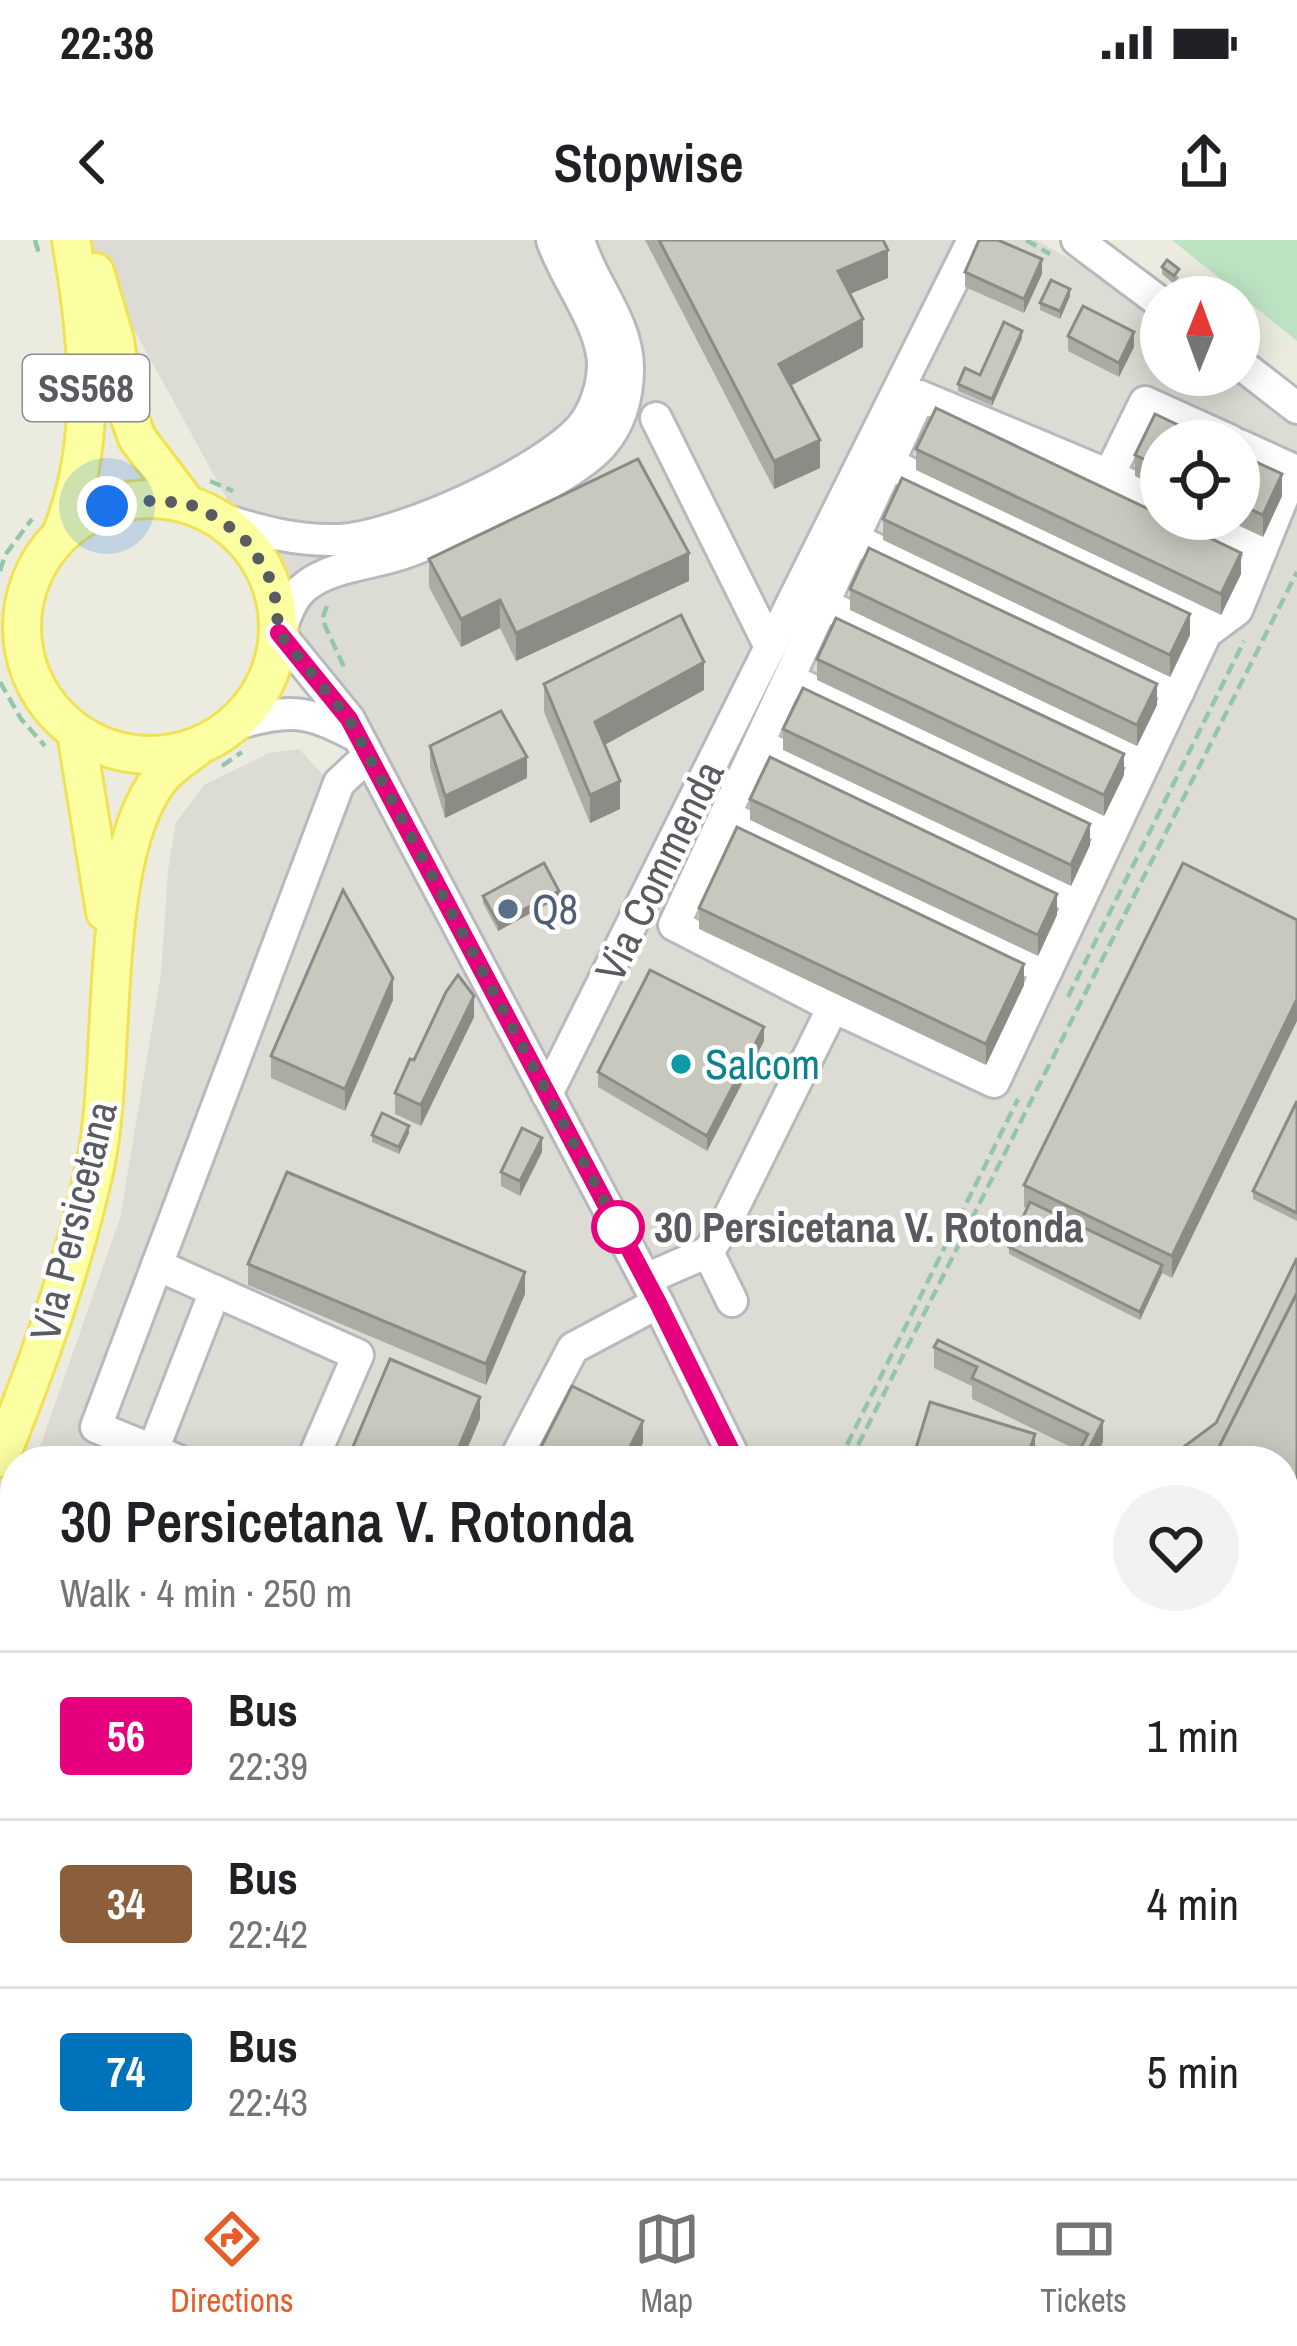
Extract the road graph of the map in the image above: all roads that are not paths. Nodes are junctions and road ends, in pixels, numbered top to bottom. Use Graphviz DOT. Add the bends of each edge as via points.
graph roads {
  1 [pos="82,240"];
  2 [pos="552,240"];
  3 [pos="578,240"];
  4 [pos="973,240"];
  5 [pos="1077,240"];
  6 [pos="55,248"];
  7 [pos="1140,287"];
  8 [pos="1260,379"];
  9 [pos="1297,408"];
  10 [pos="656,418"];
  11 [pos="1184,420"];
  12 [pos="1260,455"];
  13 [pos="889,463"];
  14 [pos="1109,475"];
  15 [pos="1140,490"];
  16 [pos="187,503"];
  17 [pos="51,519"];
  18 [pos="220,519"];
  19 [pos="854,538"];
  20 [pos="1245,540"];
  21 [pos="1262,548"];
  22 [pos="824,604"];
  23 [pos="1215,627"];
  24 [pos="279,633"];
  25 [pos="770,647"];
  26 [pos="789,679"];
  27 [pos="1179,691"];
  28 [pos="76,732"];
  29 [pos="356,734"];
  30 [pos="241,736"];
  31 [pos="759,744"];
  32 [pos="208,758"];
  33 [pos="1145,760"];
  34 [pos="725,815"];
  35 [pos="1112,832"];
  36 [pos="1079,901"];
  37 [pos="1047,970"];
  38 [pos="111,976"];
  39 [pos="833,1007"];
  40 [pos="547,1094"];
  41 [pos="708,1252"];
  42 [pos="157,1265"];
  43 [pos="215,1291"];
  44 [pos="652,1291"];
  45 [pos="732,1301"];
  46 [pos="5,1446"];
  47 [pos="142,1446"];
  48 [pos="169,1446"];
  49 [pos="318,1446"];
  50 [pos="522,1446"];
  51 [pos="729,1446"];
  1 -- 16 [label="main road, SS568" via="136,438"];
  2 -- 18 [label="street" via="603,363 581,427 501,481 375,536 282,538"];
  3 -- 24 [label="street" via="626,349 625,398 603,444 537,490 417,548 307,585"];
  4 -- 25 [label="street, Via Commenda"];
  5 -- 7 [label="street"];
  6 -- 17 [label="main road, SS568" via="84,313 87,397 77,496"];
  8 -- 9 [label="street"];
  10 -- 25 [label="street"];
  11 -- 14 [label="street" via="1144,402"];
  12 -- 21 [label="street" via="1294,470"];
  13 -- 14 [label="street" via="920,396"];
  13 -- 19 [label="street"];
  13 -- 23 [label="street"];
  14 -- 15 [label="street"];
  16 -- 17 [label="main road" via="134,500 83,518"];
  16 -- 18 [label="main road"];
  17 -- 28 [label="main road" via="48,549 28,585 23,646 46,704"];
  18 -- 24 [label="main road" via="265,568"];
  19 -- 22 [label="street"];
  19 -- 27 [label="street"];
  20 -- 21 [label="street"];
  21 -- 23 [label="street" via="1237,610"];
  22 -- 26 [label="street"];
  22 -- 33 [label="street"];
  23 -- 27 [label="street"];
  24 -- 29 [label="street"];
  24 -- 30 [label="main road" via="267,683"];
  25 -- 40 [label="street, Via Commenda"];
  26 -- 31 [label="street"];
  26 -- 35 [label="street"];
  27 -- 33 [label="street"];
  28 -- 32 [label="main road" via="136,755"];
  28 -- 38 [label="main road, Via Persicetana"];
  29 -- 30 [label="street" via="282,712"];
  29 -- 40 [label="street"];
  29 -- 42 [label="street"];
  30 -- 32 [label="main road"];
  31 -- 34 [label="street"];
  31 -- 36 [label="street"];
  32 -- 38 [label="main road, Via Persicetana" via="162,775 145,803 126,866"];
  33 -- 35 [label="street"];
  34 -- 37 [label="street"];
  34 -- 39 [label="street" via="674,925"];
  35 -- 36 [label="street"];
  36 -- 37 [label="street"];
  37 -- 39 [label="street" via="994,1082"];
  38 -- 46 [label="main road, Via Persicetana" via="97,1156 68,1272"];
  39 -- 41 [label="street"];
  40 -- 44 [label="street"];
  41 -- 44 [label="street"];
  41 -- 45 [label="street"];
  42 -- 43 [label="street"];
  42 -- 47 [label="street" via="96,1427"];
  43 -- 48 [label="street"];
  43 -- 49 [label="street" via="358,1354"];
  44 -- 50 [label="street" via="573,1348"];
  44 -- 51 [label="street"];
}
